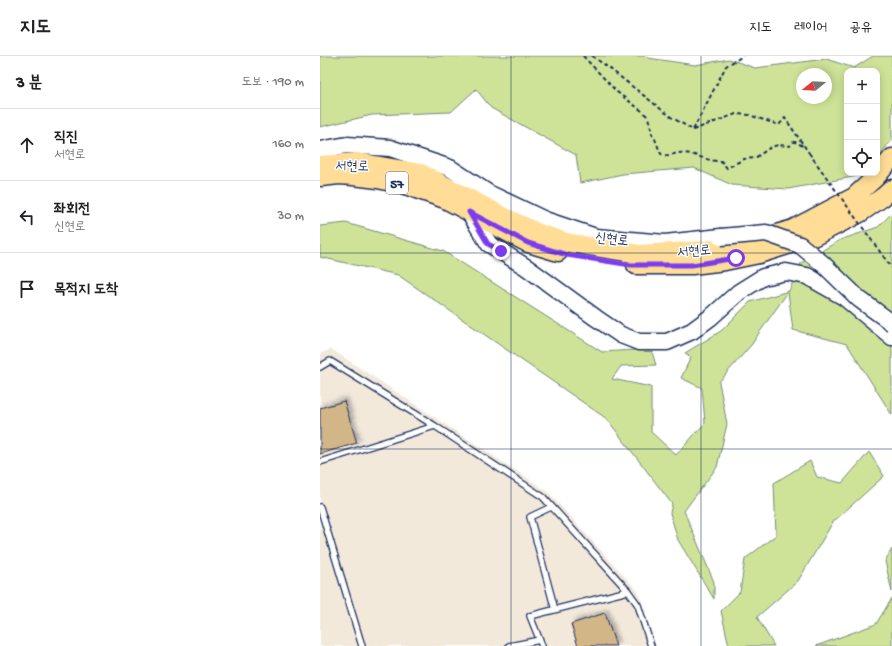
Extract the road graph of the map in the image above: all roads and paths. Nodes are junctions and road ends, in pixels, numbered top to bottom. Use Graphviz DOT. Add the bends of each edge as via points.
graph roads {
  1 [pos="583,56"];
  2 [pos="592,56"];
  3 [pos="743,56"];
  4 [pos="693,130"];
  5 [pos="805,147"];
  6 [pos="320,150"];
  7 [pos="892,158"];
  8 [pos="320,165"];
  9 [pos="320,178"];
  10 [pos="892,189"];
  11 [pos="469,212"];
  12 [pos="892,268"];
  13 [pos="892,322"];
  14 [pos="892,337"];
  15 [pos="320,367"];
  16 [pos="434,426"];
  17 [pos="320,462"];
  18 [pos="320,507"];
  19 [pos="551,507"];
  20 [pos="628,591"];
  21 [pos="554,610"];
  22 [pos="541,643"];
  23 [pos="362,646"];
  24 [pos="509,646"];
  25 [pos="651,646"];
  1 -- 5 [label="path" via="617,92 647,116 662,155 682,152 721,161 727,168 744,159 755,158 778,145 790,146 795,142"];
  2 -- 4 [label="path" via="671,117"];
  3 -- 4 [label="path" via="726,66"];
  4 -- 5 [label="path" via="736,114 749,115 779,125 785,118"];
  5 -- 12 [label="path, bridge"];
  6 -- 13 [label="main road, 신현로, bridge" via="347,145 390,148 450,168 488,192 545,220 596,237 665,243 766,232 800,246 822,263 859,299"];
  7 -- 8 [label="main road, 서현로 / 57" via="854,197 793,229 751,242 705,250 639,254 570,243 539,233 421,173 358,162"];
  9 -- 11 [label="main road, 서현로 / 57" via="353,176 405,185 445,199"];
  10 -- 11 [label="main road, 서현로 / 57" via="860,213 813,237 759,254 692,265 631,265 567,255 528,243"];
  11 -- 14 [label="main road" via="488,244 526,267 621,335 639,342 667,342 692,331 739,292 764,277 786,272 807,276 844,297"];
  15 -- 16 [label="lane" via="330,361"];
  16 -- 17 [label="lane"];
  16 -- 19 [label="lane" via="543,497"];
  18 -- 23 [label="lane"];
  19 -- 20 [label="lane"];
  19 -- 21 [label="lane" via="530,517"];
  20 -- 21 [label="lane"];
  20 -- 25 [label="lane" via="638,605"];
  21 -- 22 [label="lane" via="530,616"];
  22 -- 24 [label="lane"];
}
